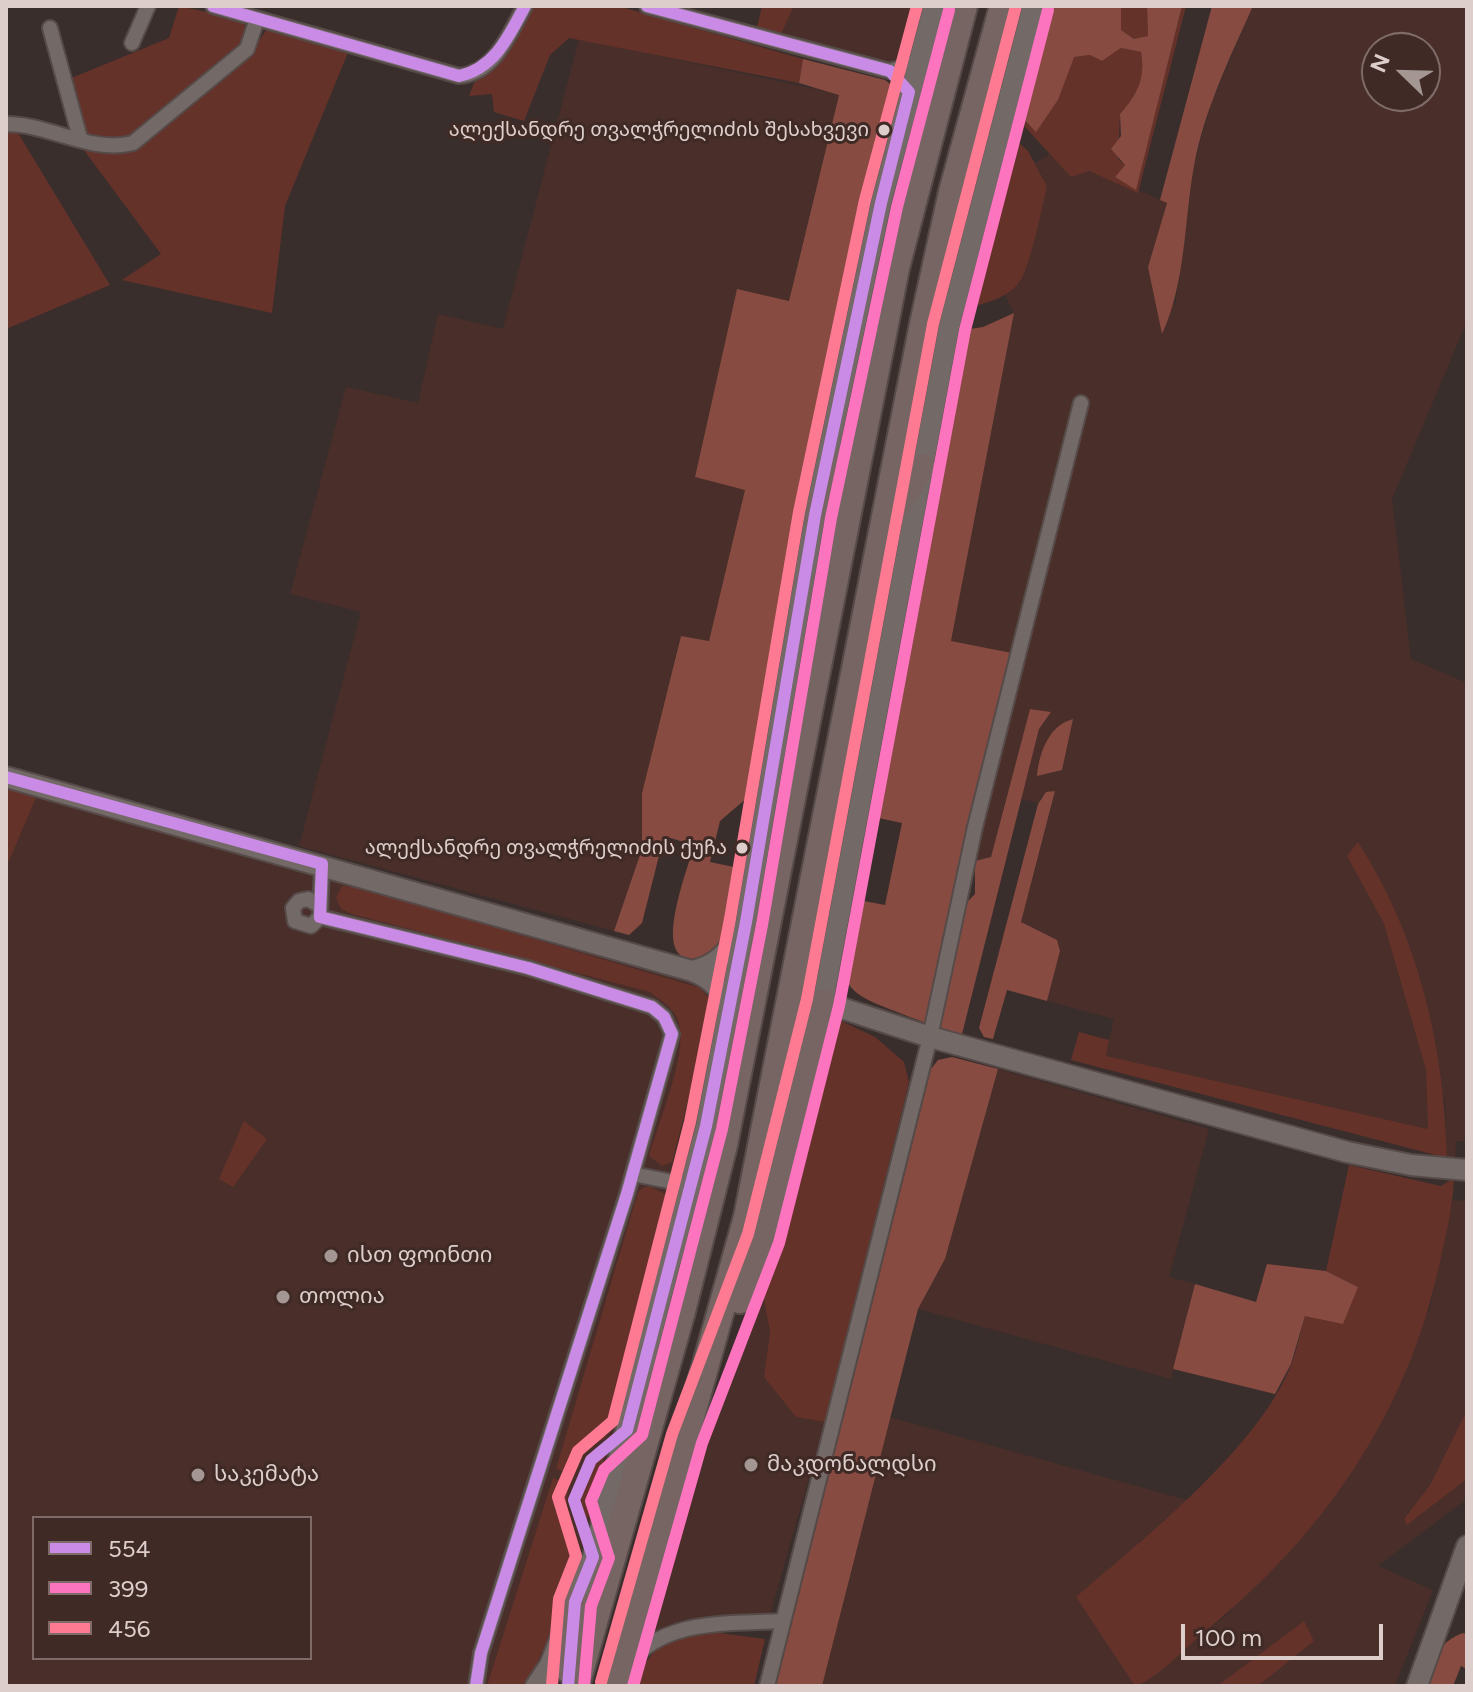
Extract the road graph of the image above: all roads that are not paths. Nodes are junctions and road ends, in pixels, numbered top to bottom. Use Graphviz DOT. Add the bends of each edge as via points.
graph roads {
  1 [pos="148,6"];
  2 [pos="213,6"];
  3 [pos="525,6"];
  4 [pos="647,6"];
  5 [pos="934,6"];
  6 [pos="964,6"];
  7 [pos="1003,6"];
  8 [pos="1033,6"];
  9 [pos="257,19"];
  10 [pos="50,28"];
  11 [pos="132,43"];
  12 [pos="917,63"];
  13 [pos="890,71"];
  14 [pos="909,92"];
  15 [pos="6,124"];
  16 [pos="80,138"];
  17 [pos="1081,403"];
  18 [pos="860,437"];
  19 [pos="922,467"];
  20 [pos="815,515"];
  21 [pos="882,530"];
  22 [pos="6,777"];
  23 [pos="322,864"];
  24 [pos="302,900"];
  25 [pos="320,911"];
  26 [pos="746,922"];
  27 [pos="692,971"];
  28 [pos="823,1002"];
  29 [pos="730,1010"];
  30 [pos="930,1037"];
  31 [pos="1467,1170"];
  32 [pos="633,1174"];
  33 [pos="688,1185"];
  34 [pos="687,1438"];
  35 [pos="1467,1546"];
  36 [pos="1459,1601"];
  37 [pos="575,1602"];
  38 [pos="782,1621"];
  39 [pos="617,1683"];
  40 [pos="476,1686"];
  41 [pos="536,1686"];
  42 [pos="568,1686"];
  43 [pos="576,1686"];
  44 [pos="767,1686"];
  45 [pos="1417,1686"];
  1 -- 11 [label="street"];
  2 -- 9 [label="street"];
  3 -- 9 [label="street" via="485,68 459,76"];
  4 -- 13 [label="street"];
  5 -- 12 [label="street"];
  6 -- 18 [label="highway" via="908,215"];
  7 -- 21 [label="highway" via="952,192"];
  8 -- 19 [label="street" via="949,327"];
  9 -- 16 [label="street" via="247,49 133,143 116,148"];
  10 -- 16 [label="street"];
  12 -- 13 [label="street"];
  12 -- 14 [label="street"];
  13 -- 14 [label="street"];
  14 -- 20 [label="street"];
  15 -- 16 [label="street"];
  17 -- 30 [label="street" via="975,827"];
  18 -- 20 [label="highway"];
  18 -- 43 [label="highway" via="724,1145"];
  19 -- 21 [label="highway"];
  19 -- 28 [label="street"];
  20 -- 26 [label="street"];
  21 -- 34 [label="highway" via="747,1217"];
  22 -- 23 [label="street"];
  23 -- 24 [label="street"];
  23 -- 25 [label="street"];
  23 -- 27 [label="street"];
  24 -- 25 [label="street" via="312,899"];
  24 -- 25 [label="street" via="293,913 299,925 311,926"];
  25 -- 32 [label="street" via="528,968 652,1007 664,1017 672,1034"];
  26 -- 27 [label="street" via="723,956 710,967"];
  26 -- 29 [label="street"];
  27 -- 29 [label="street" via="721,991"];
  28 -- 30 [label="street"];
  28 -- 34 [label="highway" via="763,1239"];
  29 -- 33 [label="street"];
  30 -- 31 [label="street" via="1347,1152"];
  30 -- 38 [label="street"];
  32 -- 33 [label="street"];
  32 -- 40 [label="street" via="481,1653"];
  33 -- 37 [label="street" via="593,1557"];
  34 -- 39 [label="highway"];
  35 -- 36 [label="street"];
  36 -- 45 [label="street"];
  37 -- 41 [label="street"];
  37 -- 42 [label="highway"];
  38 -- 39 [label="street" via="671,1631 636,1654"];
  38 -- 44 [label="street"];
}
